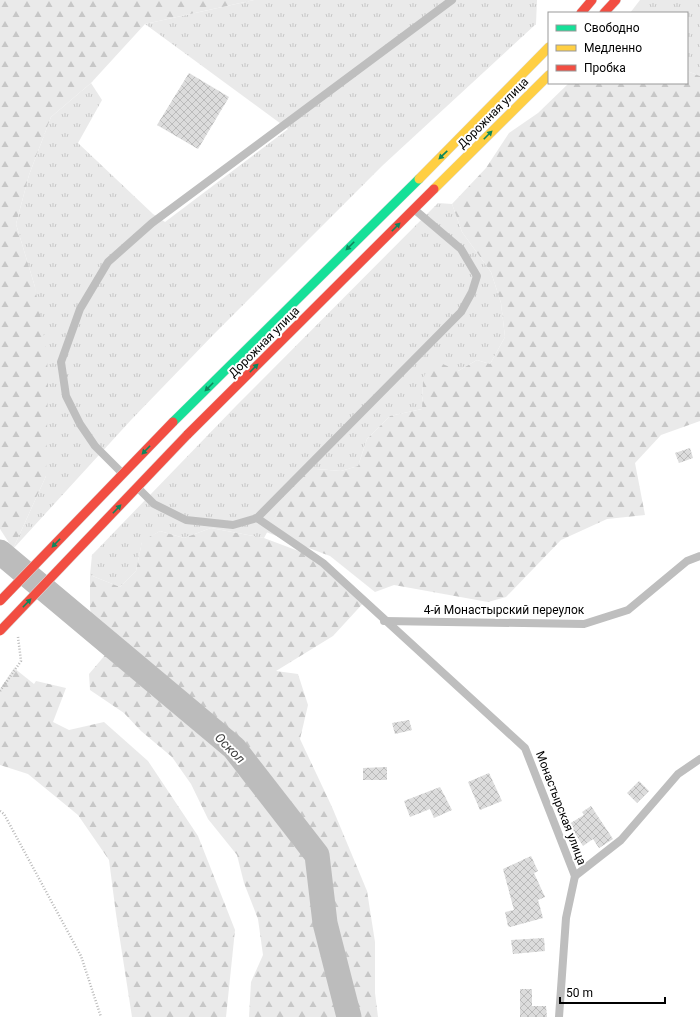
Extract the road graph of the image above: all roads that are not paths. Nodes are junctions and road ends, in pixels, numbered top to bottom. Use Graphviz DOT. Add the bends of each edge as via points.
graph roads {
  1 [pos="452,0"];
  2 [pos="577,0"];
  3 [pos="592,0"];
  4 [pos="616,0"];
  5 [pos="583,11"];
  6 [pos="605,12"];
  7 [pos="548,48"];
  8 [pos="548,76"];
  9 [pos="415,209"];
  10 [pos="257,518"];
  11 [pos="700,556"];
  12 [pos="0,601"];
  13 [pos="384,621"];
  14 [pos="0,631"];
  15 [pos="700,759"];
  16 [pos="575,876"];
  17 [pos="559,1017"];
  1 -- 10 [label="lane" via="152,223 108,262 80,309 61,362 66,396 95,446 154,504 186,520 233,525"];
  2 -- 5 [label="lane"];
  3 -- 5 [label="main road"];
  4 -- 6 [label="main road"];
  7 -- 12 [label="main road, Дорожная улица, one-way, bridge" via="173,422"];
  9 -- 8 [label="main road, Дорожная улица, one-way"];
  9 -- 10 [label="lane" via="461,249 477,276 472,292 461,312"];
  14 -- 9 [label="main road, Дорожная улица, one-way, bridge" via="187,435"];
  10 -- 13 [label="lane, Монастырская улица" via="322,563"];
  11 -- 13 [label="lane, 4-й Монастырский переулок" via="687,561 628,610 584,624"];
  13 -- 16 [label="lane, Монастырская улица" via="525,748"];
  15 -- 16 [label="lane" via="678,774 621,840"];
  16 -- 17 [label="lane, Монастырская улица" via="566,918"];
}
